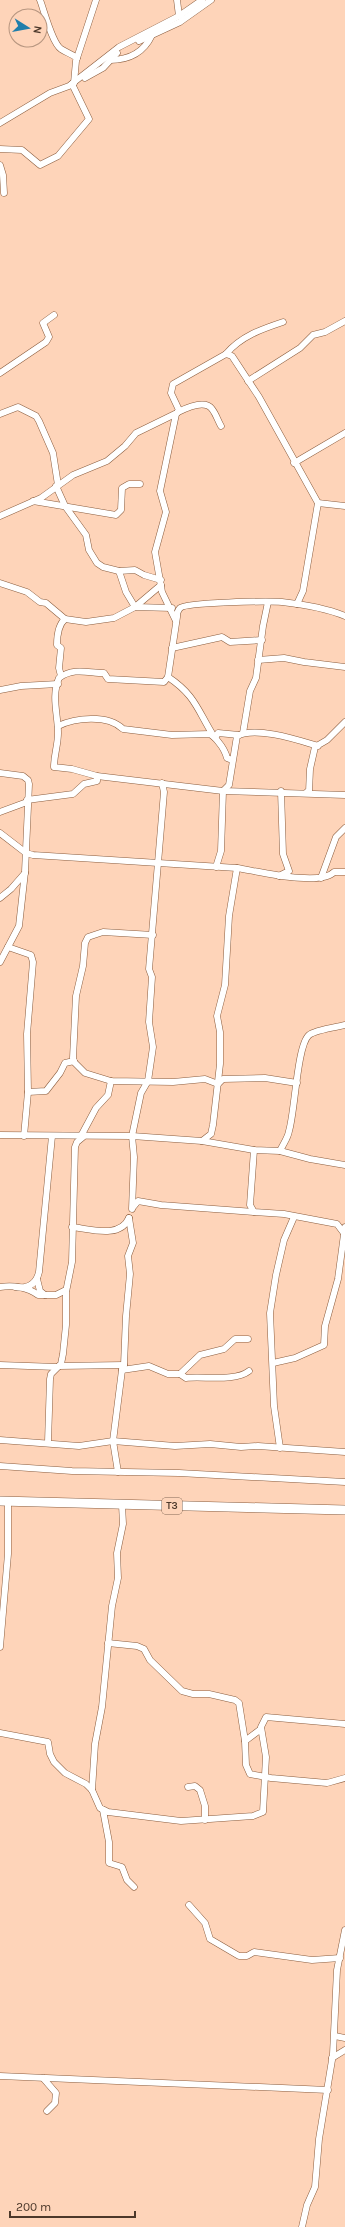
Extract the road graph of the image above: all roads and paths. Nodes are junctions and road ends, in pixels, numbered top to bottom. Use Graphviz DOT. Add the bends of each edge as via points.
graph roads {
  1 [pos="40,0"];
  2 [pos="96,0"];
  3 [pos="177,0"];
  4 [pos="202,0"];
  5 [pos="211,0"];
  6 [pos="179,16"];
  7 [pos="152,35"];
  8 [pos="77,58"];
  9 [pos="110,60"];
  10 [pos="74,82"];
  11 [pos="0,123"];
  12 [pos="0,149"];
  13 [pos="0,165"];
  14 [pos="4,193"];
  15 [pos="54,315"];
  16 [pos="345,321"];
  17 [pos="283,322"];
  18 [pos="226,354"];
  19 [pos="0,373"];
  20 [pos="248,380"];
  21 [pos="177,413"];
  22 [pos="0,414"];
  23 [pos="221,426"];
  24 [pos="345,433"];
  25 [pos="294,463"];
  26 [pos="140,484"];
  27 [pos="57,486"];
  28 [pos="33,501"];
  29 [pos="318,504"];
  30 [pos="65,506"];
  31 [pos="345,506"];
  32 [pos="0,516"];
  33 [pos="119,571"];
  34 [pos="0,583"];
  35 [pos="161,583"];
  36 [pos="268,602"];
  37 [pos="297,604"];
  38 [pos="134,607"];
  39 [pos="170,609"];
  40 [pos="180,609"];
  41 [pos="345,616"];
  42 [pos="64,619"];
  43 [pos="176,621"];
  44 [pos="262,640"];
  45 [pos="172,648"];
  46 [pos="258,660"];
  47 [pos="345,667"];
  48 [pos="61,676"];
  49 [pos="168,677"];
  50 [pos="58,684"];
  51 [pos="0,690"];
  52 [pos="345,722"];
  53 [pos="58,726"];
  54 [pos="241,734"];
  55 [pos="215,738"];
  56 [pos="318,746"];
  57 [pos="232,760"];
  58 [pos="0,773"];
  59 [pos="97,776"];
  60 [pos="162,783"];
  61 [pos="223,791"];
  62 [pos="281,791"];
  63 [pos="307,792"];
  64 [pos="345,795"];
  65 [pos="27,801"];
  66 [pos="0,812"];
  67 [pos="345,828"];
  68 [pos="0,833"];
  69 [pos="26,853"];
  70 [pos="157,864"];
  71 [pos="216,867"];
  72 [pos="237,868"];
  73 [pos="345,872"];
  74 [pos="25,873"];
  75 [pos="277,876"];
  76 [pos="321,878"];
  77 [pos="0,898"];
  78 [pos="153,935"];
  79 [pos="8,947"];
  80 [pos="0,962"];
  81 [pos="345,1025"];
  82 [pos="74,1061"];
  83 [pos="111,1081"];
  84 [pos="148,1081"];
  85 [pos="297,1083"];
  86 [pos="218,1084"];
  87 [pos="28,1092"];
  88 [pos="0,1135"];
  89 [pos="24,1136"];
  90 [pos="52,1136"];
  91 [pos="83,1136"];
  92 [pos="132,1136"];
  93 [pos="68,1137"];
  94 [pos="202,1141"];
  95 [pos="75,1150"];
  96 [pos="254,1150"];
  97 [pos="280,1151"];
  98 [pos="345,1165"];
  99 [pos="250,1205"];
  100 [pos="132,1209"];
  101 [pos="245,1212"];
  102 [pos="254,1212"];
  103 [pos="294,1217"];
  104 [pos="129,1218"];
  105 [pos="345,1222"];
  106 [pos="337,1224"];
  107 [pos="72,1227"];
  108 [pos="344,1229"];
  109 [pos="343,1254"];
  110 [pos="37,1279"];
  111 [pos="0,1287"];
  112 [pos="15,1287"];
  113 [pos="66,1290"];
  114 [pos="45,1295"];
  115 [pos="56,1295"];
  116 [pos="65,1306"];
  117 [pos="248,1339"];
  118 [pos="273,1363"];
  119 [pos="0,1365"];
  120 [pos="58,1366"];
  121 [pos="123,1367"];
  122 [pos="249,1370"];
  123 [pos="180,1374"];
  124 [pos="0,1440"];
  125 [pos="113,1441"];
  126 [pos="48,1442"];
  127 [pos="279,1445"];
  128 [pos="345,1452"];
  129 [pos="0,1466"];
  130 [pos="118,1472"];
  131 [pos="345,1482"];
  132 [pos="4,1501"];
  133 [pos="122,1505"];
  134 [pos="345,1510"];
  135 [pos="108,1643"];
  136 [pos="0,1647"];
  137 [pos="345,1724"];
  138 [pos="261,1729"];
  139 [pos="0,1733"];
  140 [pos="245,1741"];
  141 [pos="265,1777"];
  142 [pos="345,1778"];
  143 [pos="188,1786"];
  144 [pos="92,1790"];
  145 [pos="103,1810"];
  146 [pos="205,1820"];
  147 [pos="134,1887"];
  148 [pos="189,1905"];
  149 [pos="345,1930"];
  150 [pos="344,1949"];
  151 [pos="341,1960"];
  152 [pos="335,2036"];
  153 [pos="345,2038"];
  154 [pos="345,2050"];
  155 [pos="332,2058"];
  156 [pos="0,2076"];
  157 [pos="43,2078"];
  158 [pos="328,2090"];
  159 [pos="47,2111"];
  160 [pos="302,2227"];
  1 -- 8 [label="street" via="48,27 59,47"];
  2 -- 8 [label="street"];
  3 -- 6 [label="street"];
  4 -- 6 [label="street"];
  5 -- 7 [label="street" via="180,22"];
  6 -- 10 [label="street" via="119,47"];
  7 -- 9 [label="street" via="124,48"];
  7 -- 9 [label="street" via="139,52"];
  8 -- 10 [label="street"];
  9 -- 10 [label="street" via="101,70"];
  10 -- 11 [label="street" via="50,93"];
  10 -- 12 [label="street" via="89,119 58,156 40,165 22,150"];
  13 -- 14 [label="street"];
  15 -- 19 [label="street" via="43,323 49,337 46,342"];
  16 -- 20 [label="street" via="325,332 313,335 300,348"];
  17 -- 18 [label="street" via="253,332"];
  18 -- 20 [label="street" via="232,356"];
  18 -- 21 [label="street" via="173,384 172,393"];
  20 -- 25 [label="street"];
  21 -- 23 [label="street" via="196,405 208,406 212,408"];
  21 -- 27 [label="street" via="136,433 107,461 73,475"];
  21 -- 35 [label="street" via="160,491 166,510 155,552"];
  22 -- 27 [label="street" via="18,407 36,416 53,453"];
  24 -- 25 [label="street"];
  25 -- 29 [label="street"];
  26 -- 30 [label="street" via="129,484 122,488 121,510 116,515"];
  27 -- 28 [label="street"];
  27 -- 30 [label="street"];
  28 -- 30 [label="street"];
  28 -- 32 [label="street"];
  29 -- 31 [label="street"];
  29 -- 37 [label="street" via="305,585"];
  30 -- 33 [label="street" via="86,535 89,550 97,563"];
  33 -- 35 [label="street" via="135,570"];
  33 -- 38 [label="street"];
  34 -- 42 [label="street" via="27,592 40,602 46,603"];
  35 -- 38 [label="street"];
  35 -- 39 [label="street"];
  36 -- 37 [label="street"];
  36 -- 40 [label="street" via="208,603 187,605"];
  36 -- 44 [label="street" via="262,626"];
  37 -- 41 [label="street"];
  38 -- 39 [label="street"];
  38 -- 42 [label="street" via="114,618 84,622"];
  39 -- 40 [label="street"];
  39 -- 43 [label="street"];
  40 -- 43 [label="street"];
  42 -- 48 [label="street" via="60,625 57,642 57,646 61,648"];
  43 -- 45 [label="street"];
  44 -- 45 [label="street" via="230,642 222,637"];
  44 -- 46 [label="street"];
  45 -- 49 [label="street"];
  46 -- 47 [label="street" via="284,658"];
  46 -- 54 [label="street" via="256,680 250,691"];
  48 -- 49 [label="street" via="80,670 104,673 108,679 126,681 145,679 161,682"];
  48 -- 50 [label="street" via="57,680"];
  49 -- 55 [label="street" via="189,693"];
  50 -- 51 [label="street"];
  50 -- 53 [label="street" via="55,700"];
  52 -- 56 [label="street" via="331,738"];
  53 -- 55 [label="street" via="71,720 101,720 117,723 123,728 178,735 210,734"];
  53 -- 59 [label="street" via="54,767 72,768"];
  54 -- 55 [label="street" via="218,733"];
  54 -- 56 [label="street" via="263,733"];
  54 -- 57 [label="street" via="237,736"];
  55 -- 57 [label="street" via="223,746 227,758"];
  56 -- 63 [label="street" via="315,747"];
  57 -- 61 [label="street" via="229,785"];
  58 -- 65 [label="street" via="23,776 28,780"];
  59 -- 60 [label="street"];
  59 -- 65 [label="street" via="97,780 84,784 73,794"];
  60 -- 61 [label="street"];
  60 -- 70 [label="street" via="164,792"];
  61 -- 62 [label="street"];
  61 -- 71 [label="street" via="221,850"];
  62 -- 63 [label="street"];
  62 -- 75 [label="street" via="283,854 289,871"];
  63 -- 64 [label="street"];
  65 -- 66 [label="street"];
  65 -- 69 [label="street"];
  67 -- 76 [label="street" via="336,837"];
  68 -- 69 [label="street"];
  69 -- 70 [label="street"];
  69 -- 74 [label="street"];
  70 -- 71 [label="street"];
  70 -- 78 [label="street"];
  71 -- 72 [label="street"];
  72 -- 75 [label="street"];
  72 -- 86 [label="street" via="229,916 224,985 217,1016 220,1032"];
  73 -- 76 [label="street" via="334,872 330,877"];
  74 -- 77 [label="street"];
  74 -- 79 [label="street" via="19,926"];
  75 -- 76 [label="street"];
  78 -- 82 [label="street" via="103,932 88,937 77,990"];
  78 -- 84 [label="street" via="149,969 152,977 149,1022 153,1047"];
  79 -- 80 [label="street"];
  79 -- 87 [label="street" via="33,958 27,1034"];
  81 -- 85 [label="street" via="309,1036 299,1060"];
  82 -- 83 [label="street" via="85,1073"];
  82 -- 87 [label="street" via="65,1063 46,1092"];
  83 -- 84 [label="street"];
  83 -- 91 [label="street" via="108,1095 96,1108"];
  84 -- 86 [label="street" via="205,1079"];
  84 -- 92 [label="street" via="141,1093"];
  85 -- 86 [label="street" via="265,1078 223,1078"];
  85 -- 97 [label="street" via="289,1133"];
  86 -- 94 [label="street" via="211,1134"];
  87 -- 89 [label="street"];
  88 -- 89 [label="street"];
  89 -- 90 [label="street"];
  90 -- 93 [label="street"];
  90 -- 110 [label="street" via="41,1261"];
  91 -- 92 [label="street"];
  91 -- 93 [label="street"];
  91 -- 95 [label="street" via="77,1142"];
  92 -- 94 [label="street"];
  92 -- 100 [label="street"];
  93 -- 95 [label="street"];
  94 -- 96 [label="street"];
  95 -- 107 [label="street"];
  96 -- 97 [label="street"];
  96 -- 99 [label="street"];
  97 -- 98 [label="street"];
  99 -- 101 [label="street"];
  99 -- 102 [label="street"];
  100 -- 101 [label="street" via="138,1201 143,1200 161,1205"];
  100 -- 104 [label="street"];
  101 -- 102 [label="street"];
  102 -- 103 [label="street"];
  103 -- 106 [label="street"];
  103 -- 118 [label="street" via="284,1240 272,1302 270,1334"];
  104 -- 107 [label="street" via="124,1225 109,1232"];
  104 -- 121 [label="street" via="133,1243 128,1256 130,1274"];
  105 -- 106 [label="street"];
  106 -- 108 [label="street"];
  107 -- 113 [label="street" via="72,1262"];
  108 -- 109 [label="street"];
  109 -- 118 [label="street" via="325,1326 324,1345 295,1358"];
  110 -- 112 [label="street" via="24,1288"];
  110 -- 114 [label="street" via="40,1291"];
  111 -- 112 [label="street"];
  112 -- 114 [label="street" via="32,1291 38,1296"];
  113 -- 115 [label="street"];
  113 -- 116 [label="street"];
  114 -- 115 [label="street"];
  115 -- 116 [label="street" via="62,1299"];
  116 -- 120 [label="street" via="63,1354"];
  117 -- 123 [label="street" via="236,1339 224,1349 200,1355"];
  118 -- 127 [label="street"];
  119 -- 120 [label="street"];
  120 -- 121 [label="street"];
  120 -- 126 [label="street" via="51,1374 49,1385"];
  121 -- 123 [label="street" via="149,1366 168,1374"];
  121 -- 125 [label="street"];
  122 -- 123 [label="street" via="242,1376 233,1377 186,1378"];
  124 -- 126 [label="street"];
  125 -- 126 [label="street" via="89,1446"];
  125 -- 127 [label="street" via="175,1446"];
  125 -- 130 [label="street"];
  127 -- 128 [label="street"];
  129 -- 130 [label="street"];
  130 -- 131 [label="street"];
  132 -- 133 [label="highway, T3"];
  132 -- 136 [label="street" via="8,1549"];
  133 -- 134 [label="highway, T3"];
  133 -- 135 [label="street" via="123,1524 117,1553 118,1578"];
  135 -- 140 [label="street" via="144,1649 150,1660 182,1691 235,1700 239,1705"];
  135 -- 144 [label="street"];
  137 -- 138 [label="street" via="268,1717 262,1721"];
  138 -- 140 [label="street"];
  138 -- 141 [label="street" via="265,1748"];
  139 -- 144 [label="street" via="48,1742 54,1762"];
  140 -- 141 [label="street" via="248,1772"];
  141 -- 142 [label="street" via="327,1783"];
  141 -- 146 [label="street" via="262,1814"];
  143 -- 146 [label="street" via="195,1786 200,1790 205,1806"];
  144 -- 145 [label="street"];
  145 -- 146 [label="street" via="168,1820"];
  145 -- 147 [label="street" via="110,1842 109,1863 122,1867 127,1880"];
  148 -- 151 [label="street" via="205,1923 210,1939 239,1956 247,1956 254,1952 306,1959"];
  149 -- 150 [label="street"];
  150 -- 151 [label="street"];
  151 -- 152 [label="street"];
  152 -- 153 [label="street"];
  152 -- 155 [label="street"];
  154 -- 155 [label="street"];
  155 -- 158 [label="street"];
  156 -- 157 [label="street"];
  157 -- 158 [label="street"];
  157 -- 159 [label="street" via="56,2093 55,2104"];
  158 -- 160 [label="street" via="319,2139 315,2187 307,2204"];
}
